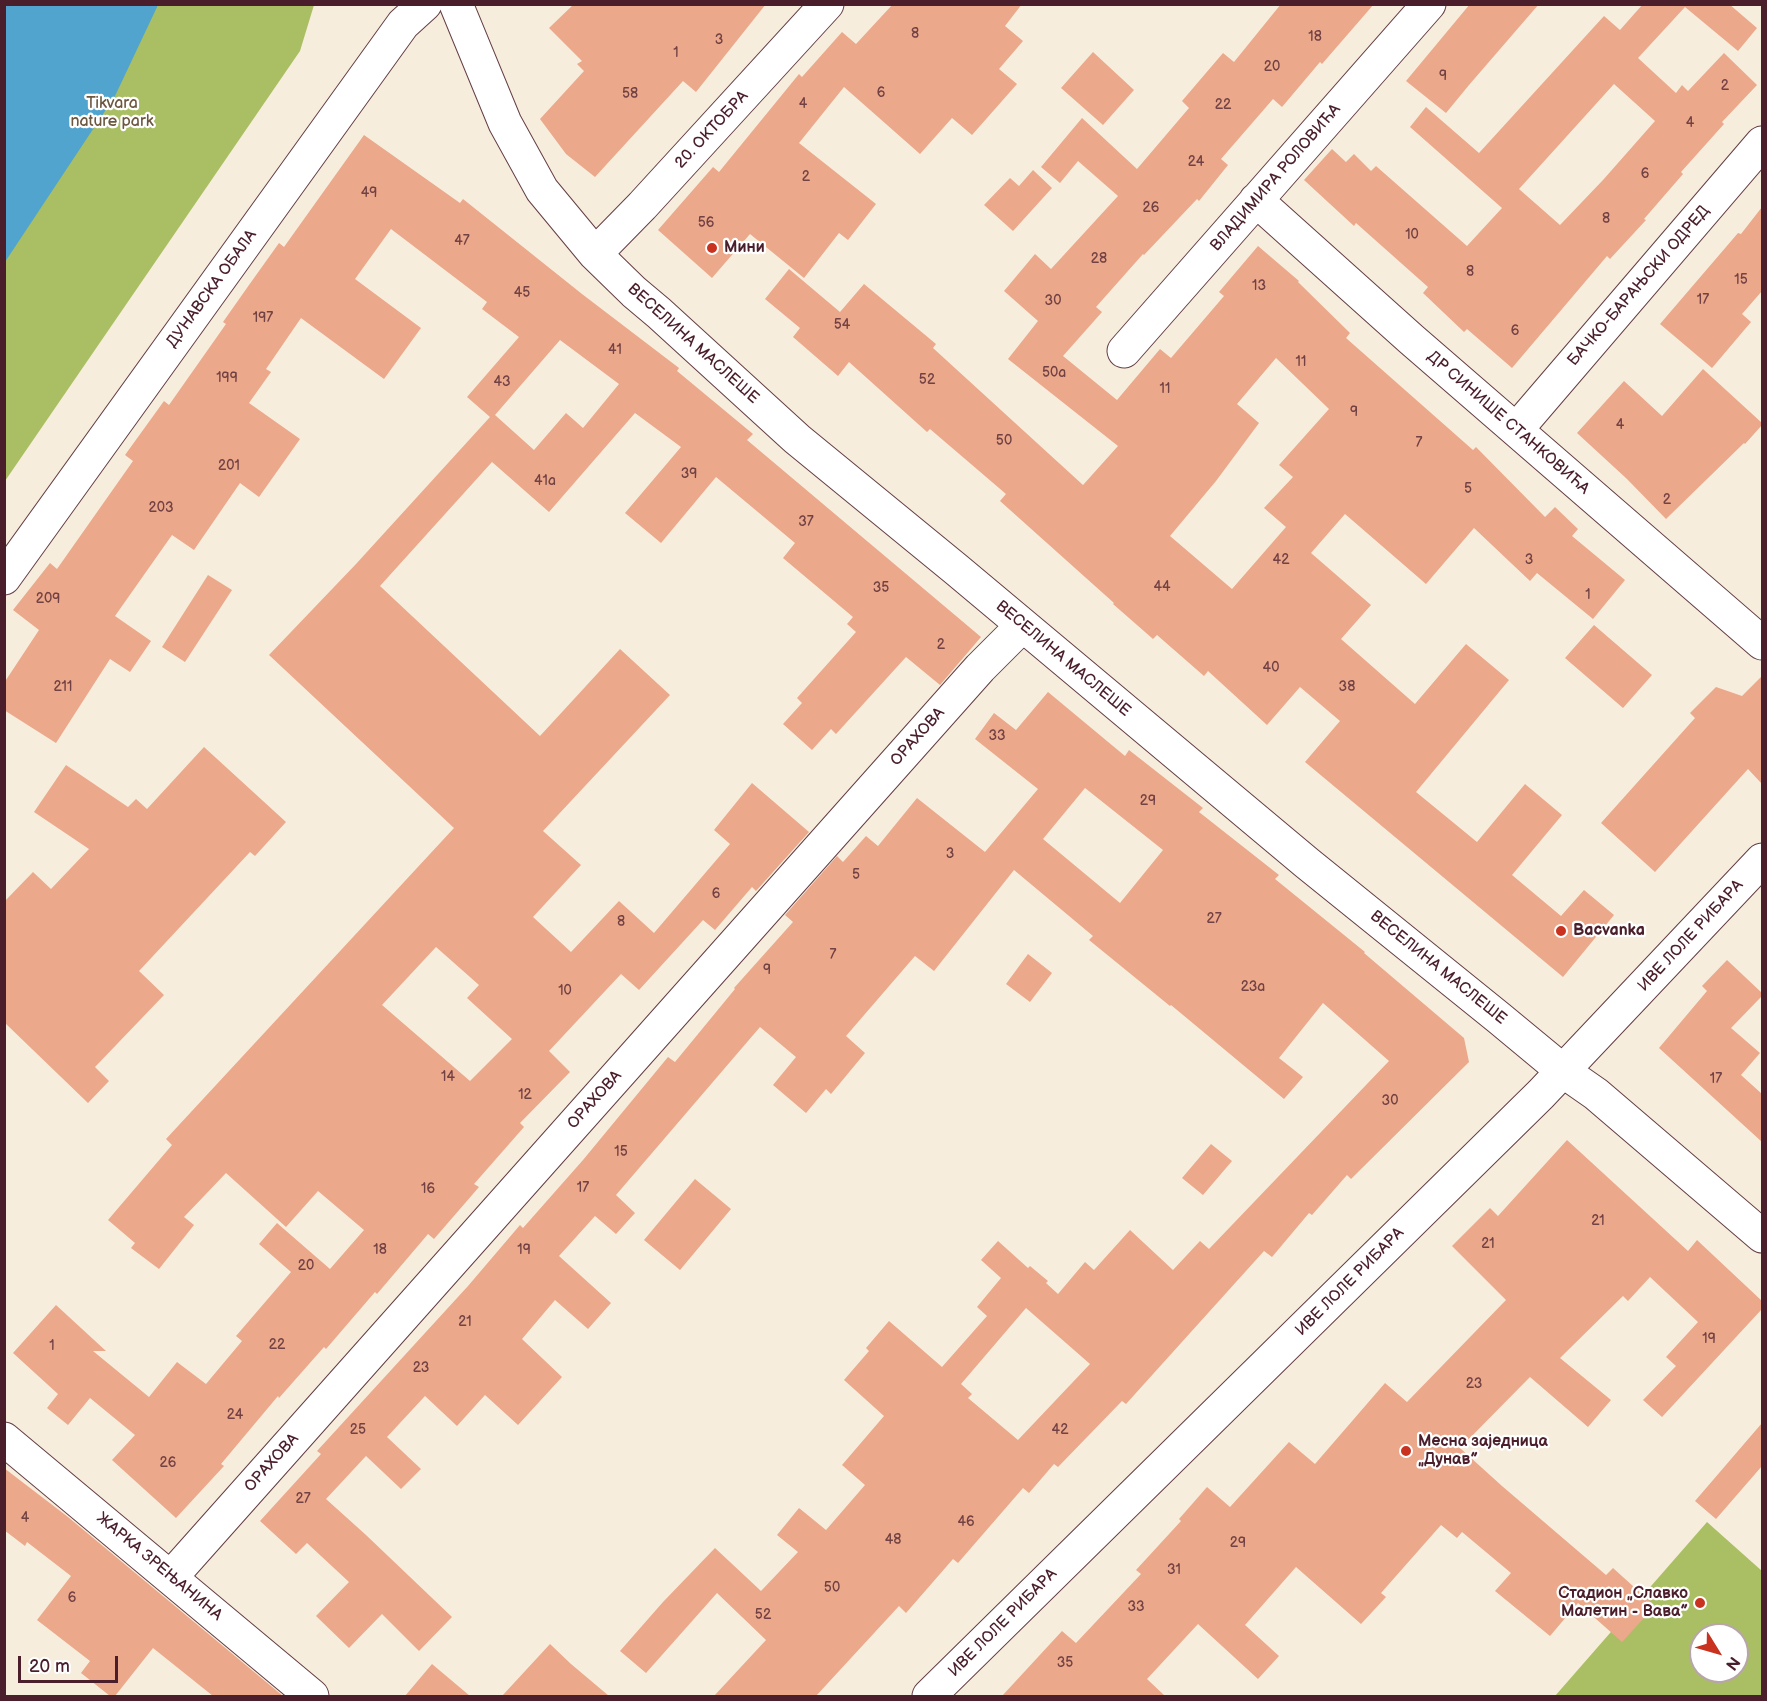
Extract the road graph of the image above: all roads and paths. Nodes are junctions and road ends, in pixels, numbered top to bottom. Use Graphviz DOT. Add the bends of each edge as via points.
graph roads {
  1 [pos="424,4"];
  2 [pos="456,4"];
  3 [pos="827,4"];
  4 [pos="1429,4"];
  5 [pos="1762,143"];
  6 [pos="1256,200"];
  7 [pos="595,254"];
  8 [pos="1124,351"];
  9 [pos="1516,430"];
  10 [pos="4,578"];
  11 [pos="1022,626"];
  12 [pos="1762,643"];
  13 [pos="1762,860"];
  14 [pos="1563,1071"];
  15 [pos="1762,1236"];
  16 [pos="4,1439"];
  17 [pos="171,1576"];
  18 [pos="312,1696"];
  19 [pos="929,1696"];
  1 -- 10 [label="street, ДУНАВСКА ОБАЛА" via="403,24"];
  2 -- 7 [label="street, ВЕСЕЛИНА МАСЛЕШЕ" via="505,123 542,190"];
  3 -- 7 [label="street, 20. ОКТОБРА"];
  4 -- 6 [label="street, ВЛАДИМИРА РОЛОВИЋА"];
  5 -- 9 [label="street, БАЧКО-БАРАЊСКИ ОДРЕД"];
  6 -- 8 [label="street, ВЛАДИМИРА РОЛОВИЋА"];
  6 -- 9 [label="street, ДР СИНИШЕ СТАНКОВИЋА"];
  7 -- 11 [label="street, ВЕСЕЛИНА МАСЛЕШЕ" via="797,439"];
  9 -- 12 [label="street, ДР СИНИШЕ СТАНКОВИЋА"];
  11 -- 14 [label="street, ВЕСЕЛИНА МАСЛЕШЕ"];
  11 -- 17 [label="street, ОРАХОВА" via="964,686"];
  13 -- 14 [label="street, ИВЕ ЛОЛЕ РИБАРА"];
  14 -- 15 [label="street, ВЕСЕЛИНА МАСЛЕШЕ" via="1596,1094"];
  14 -- 19 [label="street, ИВЕ ЛОЛЕ РИБАРА"];
  16 -- 17 [label="street, ЖАРКА ЗРЕЊАНИНА"];
  17 -- 18 [label="street, ЖАРКА ЗРЕЊАНИНА"];
}
